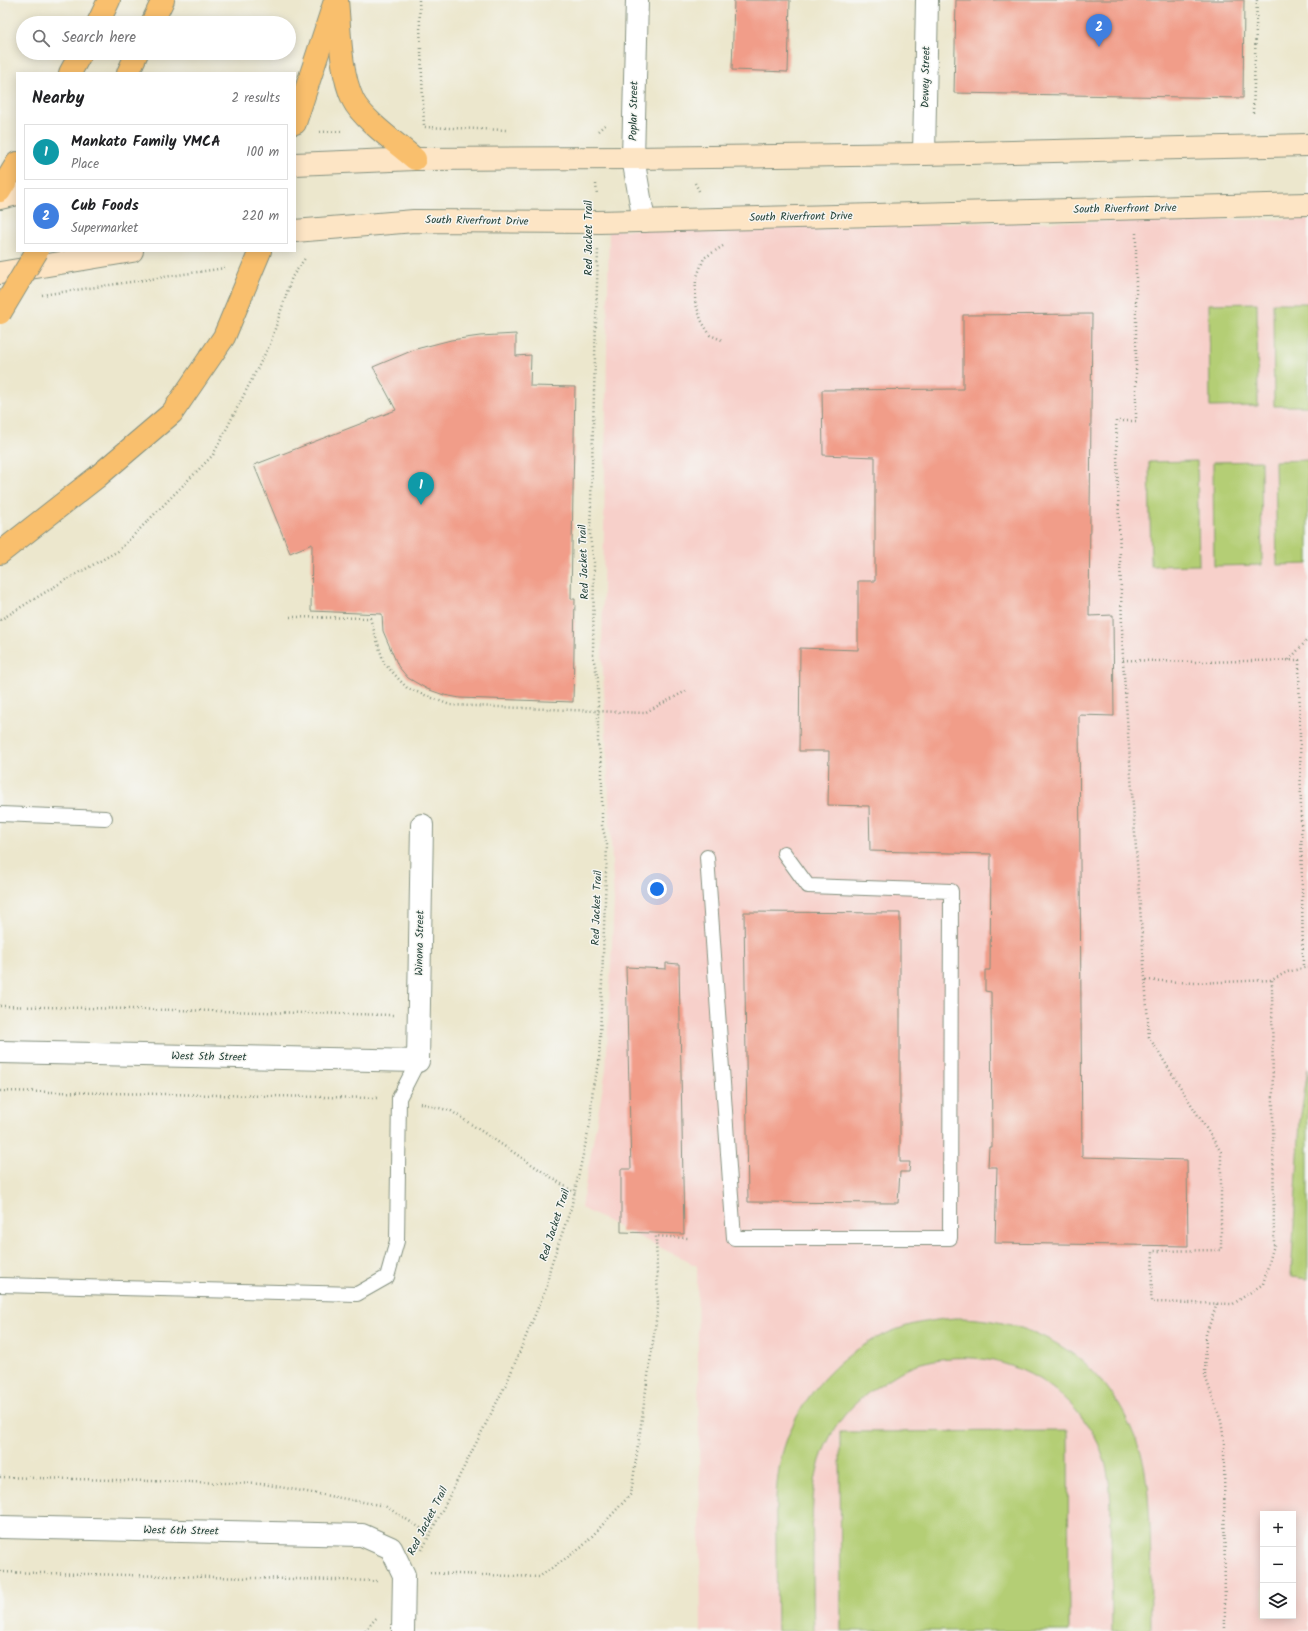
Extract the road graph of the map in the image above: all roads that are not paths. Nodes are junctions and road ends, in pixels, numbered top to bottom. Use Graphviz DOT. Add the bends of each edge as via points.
graph roads {
  1 [pos="109,0"];
  2 [pos="163,0"];
  3 [pos="336,0"];
  4 [pos="637,0"];
  5 [pos="927,0"];
  6 [pos="101,16"];
  7 [pos="155,16"];
  8 [pos="77,60"];
  9 [pos="134,60"];
  10 [pos="71,72"];
  11 [pos="128,72"];
  12 [pos="296,120"];
  13 [pos="1308,145"];
  14 [pos="924,154"];
  15 [pos="633,158"];
  16 [pos="416,159"];
  17 [pos="296,164"];
  18 [pos="16,165"];
  19 [pos="0,192"];
  20 [pos="16,194"];
  21 [pos="0,198"];
  22 [pos="1308,204"];
  23 [pos="644,220"];
  24 [pos="296,231"];
  25 [pos="36,252"];
  26 [pos="126,252"];
  27 [pos="258,257"];
  28 [pos="0,273"];
  29 [pos="0,313"];
  30 [pos="0,554"];
  31 [pos="0,814"];
  32 [pos="105,818"];
  33 [pos="422,826"];
  34 [pos="784,852"];
  35 [pos="707,857"];
  36 [pos="0,1052"];
  37 [pos="418,1061"];
  38 [pos="0,1285"];
  39 [pos="0,1527"];
  40 [pos="404,1631"];
  1 -- 6 [label="highway"];
  2 -- 7 [label="highway"];
  3 -- 12 [label="highway"];
  3 -- 16 [label="highway" via="344,67 354,101 369,120"];
  4 -- 15 [label="street, Poplar Street"];
  5 -- 14 [label="street, Dewey Street"];
  8 -- 10 [label="highway"];
  9 -- 11 [label="highway"];
  13 -- 14 [label="main road"];
  14 -- 15 [label="main road"];
  15 -- 16 [label="main road"];
  15 -- 23 [label="street, Poplar Street"];
  16 -- 17 [label="main road"];
  18 -- 19 [label="highway"];
  20 -- 21 [label="main road"];
  22 -- 23 [label="main road, South Riverfront Drive"];
  23 -- 24 [label="main road, South Riverfront Drive" via="414,221"];
  25 -- 29 [label="highway, bridge"];
  26 -- 28 [label="main road"];
  27 -- 30 [label="highway" via="224,337 172,413"];
  31 -- 32 [label="lane"];
  33 -- 37 [label="street, Winona Street"];
  34 -- 35 [label="lane" via="808,886 952,891 950,1238 734,1238"];
  36 -- 37 [label="street, West 5th Street"];
  37 -- 38 [label="lane" via="399,1098 397,1241 388,1277 357,1294"];
  39 -- 40 [label="street, West 6th Street" via="362,1535 392,1548 406,1577"];
}
